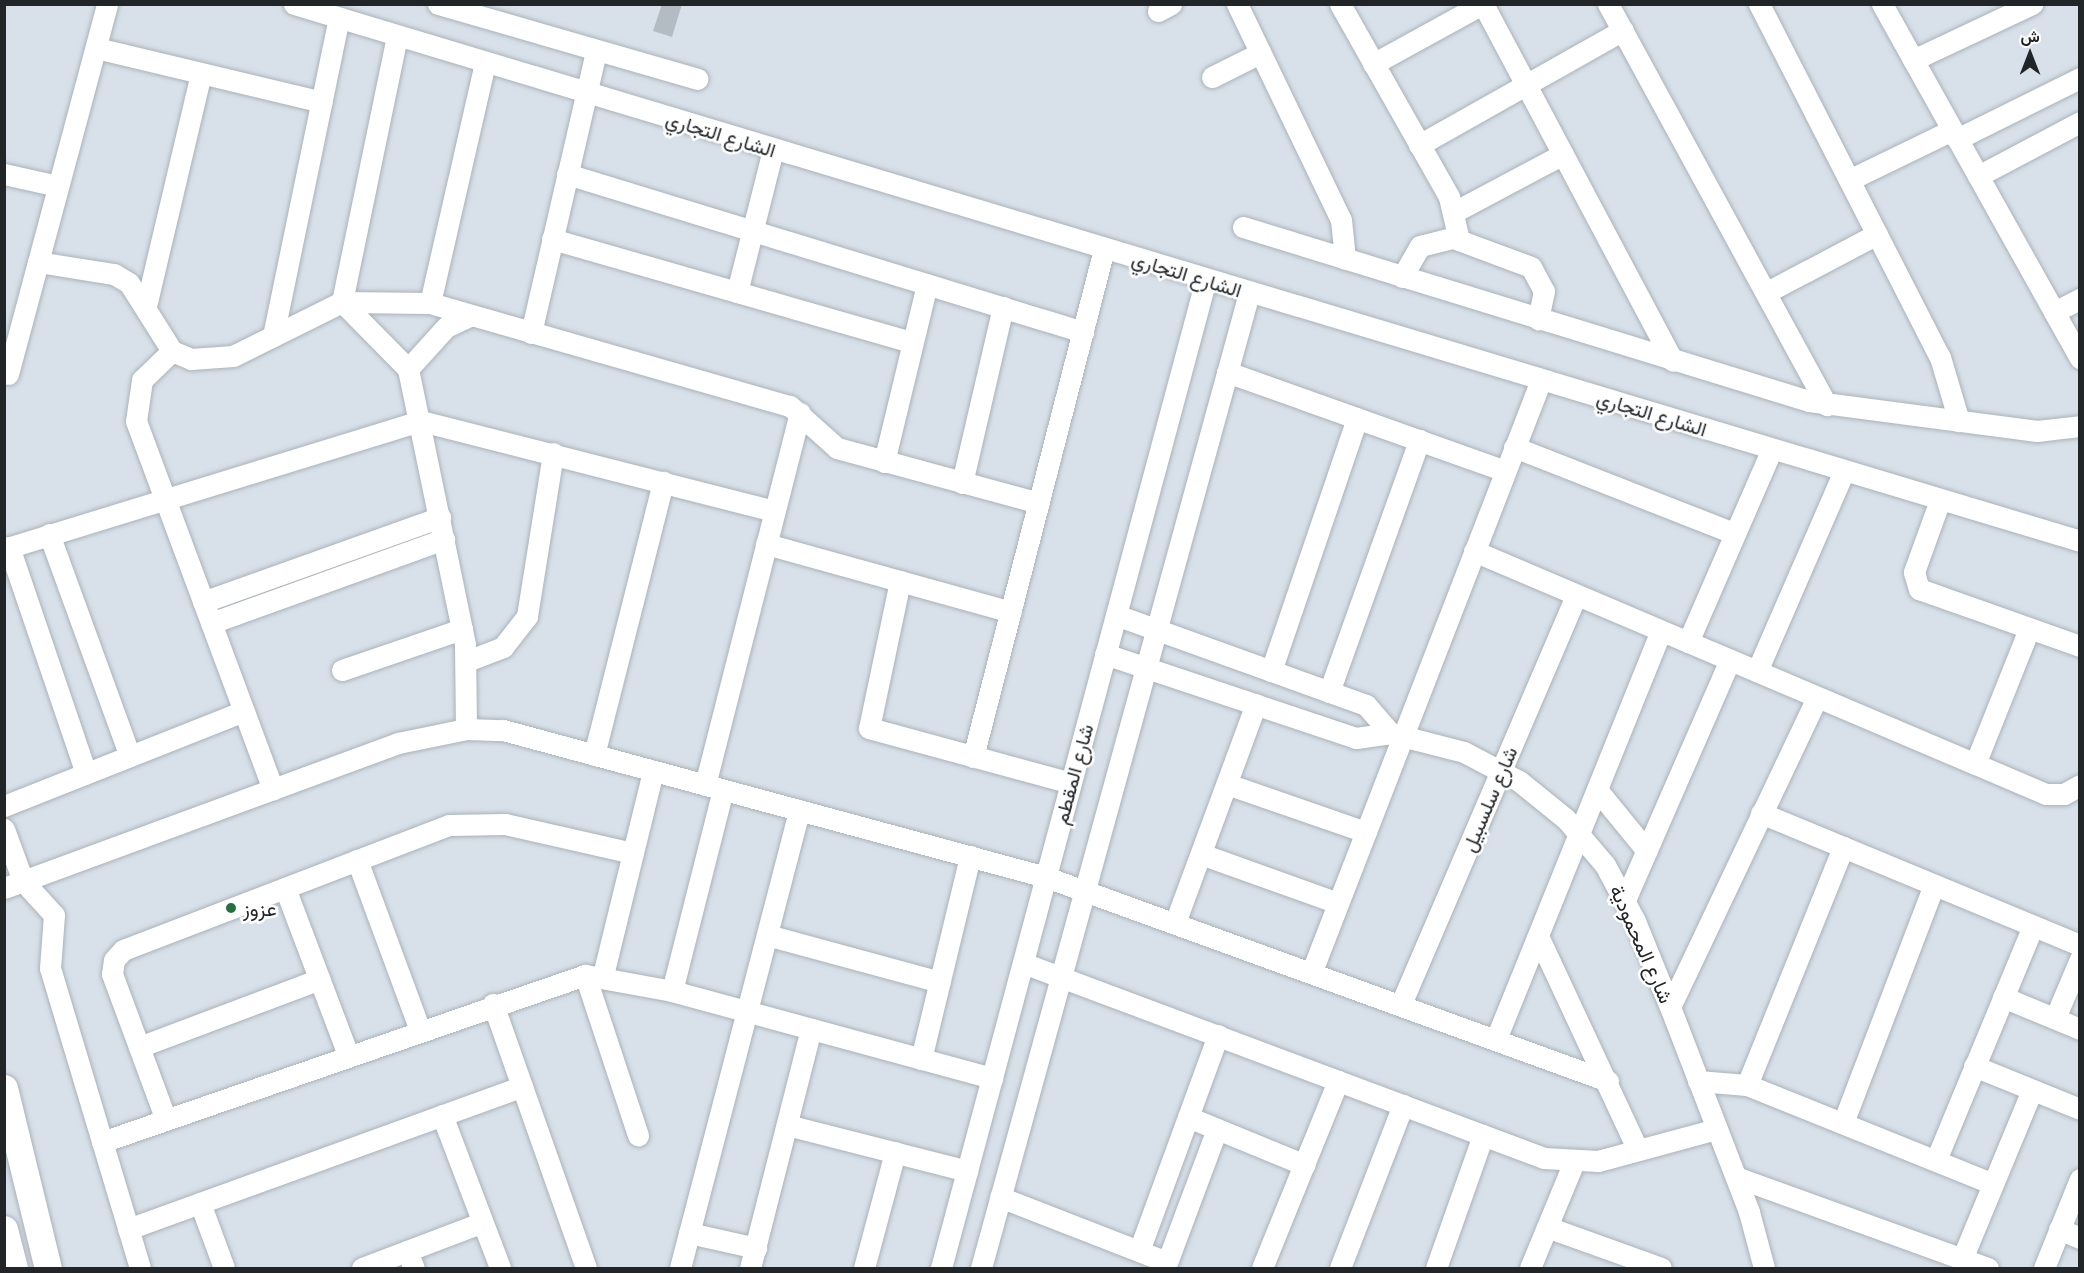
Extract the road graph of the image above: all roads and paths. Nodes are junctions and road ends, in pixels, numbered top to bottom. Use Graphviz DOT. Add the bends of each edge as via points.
graph roads {
  1 [pos="107,4"];
  2 [pos="294,4"];
  3 [pos="438,4"];
  4 [pos="1237,4"];
  5 [pos="1340,4"];
  6 [pos="1482,4"];
  7 [pos="1608,4"];
  8 [pos="1759,4"];
  9 [pos="1882,4"];
  10 [pos="2032,4"];
  11 [pos="339,18"];
  12 [pos="1623,30"];
  13 [pos="397,36"];
  14 [pos="96,48"];
  15 [pos="596,51"];
  16 [pos="1260,53"];
  17 [pos="1913,60"];
  18 [pos="486,63"];
  19 [pos="1373,64"];
  20 [pos="201,73"];
  21 [pos="1212,77"];
  22 [pos="2079,78"];
  23 [pos="697,79"];
  24 [pos="1526,85"];
  25 [pos="586,94"];
  26 [pos="322,102"];
  27 [pos="2079,122"];
  28 [pos="1954,134"];
  29 [pos="1419,145"];
  30 [pos="773,150"];
  31 [pos="1563,154"];
  32 [pos="4,174"];
  33 [pos="567,174"];
  34 [pos="1978,176"];
  35 [pos="1849,180"];
  36 [pos="58,186"];
  37 [pos="1456,212"];
  38 [pos="1243,227"];
  39 [pos="753,231"];
  40 [pos="1877,234"];
  41 [pos="552,239"];
  42 [pos="1459,240"];
  43 [pos="1104,249"];
  44 [pos="1345,259"];
  45 [pos="38,262"];
  46 [pos="1402,277"];
  47 [pos="1206,279"];
  48 [pos="927,284"];
  49 [pos="1769,291"];
  50 [pos="737,292"];
  51 [pos="1249,292"];
  52 [pos="2079,299"];
  53 [pos="342,302"];
  54 [pos="430,303"];
  55 [pos="146,306"];
  56 [pos="1003,307"];
  57 [pos="2054,312"];
  58 [pos="470,316"];
  59 [pos="1538,319"];
  60 [pos="1083,332"];
  61 [pos="531,333"];
  62 [pos="273,336"];
  63 [pos="912,342"];
  64 [pos="172,351"];
  65 [pos="2079,358"];
  66 [pos="1673,361"];
  67 [pos="408,369"];
  68 [pos="1227,372"];
  69 [pos="8,374"];
  70 [pos="1541,380"];
  71 [pos="1827,405"];
  72 [pos="800,413"];
  73 [pos="1357,418"];
  74 [pos="421,421"];
  75 [pos="1959,421"];
  76 [pos="2079,426"];
  77 [pos="1419,440"];
  78 [pos="1514,447"];
  79 [pos="1772,449"];
  80 [pos="554,453"];
  81 [pos="884,462"];
  82 [pos="1506,471"];
  83 [pos="1844,471"];
  84 [pos="663,482"];
  85 [pos="962,483"];
  86 [pos="164,498"];
  87 [pos="1940,500"];
  88 [pos="1039,503"];
  89 [pos="774,511"];
  90 [pos="440,517"];
  91 [pos="1734,533"];
  92 [pos="49,534"];
  93 [pos="444,539"];
  94 [pos="2079,541"];
  95 [pos="766,543"];
  96 [pos="7,548"];
  97 [pos="1474,551"];
  98 [pos="900,581"];
  99 [pos="1576,595"];
  100 [pos="203,602"];
  101 [pos="1011,612"];
  102 [pos="1116,615"];
  103 [pos="211,623"];
  104 [pos="462,629"];
  105 [pos="2029,629"];
  106 [pos="1156,630"];
  107 [pos="1661,631"];
  108 [pos="1688,642"];
  109 [pos="2079,646"];
  110 [pos="1105,654"];
  111 [pos="1730,660"];
  112 [pos="467,661"];
  113 [pos="1146,667"];
  114 [pos="342,669"];
  115 [pos="1271,671"];
  116 [pos="1757,671"];
  117 [pos="1329,692"];
  118 [pos="1817,697"];
  119 [pos="1256,704"];
  120 [pos="244,711"];
  121 [pos="466,729"];
  122 [pos="1396,734"];
  123 [pos="594,755"];
  124 [pos="130,756"];
  125 [pos="973,757"];
  126 [pos="1975,764"];
  127 [pos="1501,770"];
  128 [pos="654,771"];
  129 [pos="86,773"];
  130 [pos="1071,783"];
  131 [pos="1227,784"];
  132 [pos="2079,785"];
  133 [pos="714,787"];
  134 [pos="273,789"];
  135 [pos="1598,791"];
  136 [pos="4,806"];
  137 [pos="799,810"];
  138 [pos="1761,813"];
  139 [pos="4,829"];
  140 [pos="1366,832"];
  141 [pos="1581,834"];
  142 [pos="1843,847"];
  143 [pos="1647,850"];
  144 [pos="633,854"];
  145 [pos="1201,854"];
  146 [pos="970,856"];
  147 [pos="357,860"];
  148 [pos="1046,877"];
  149 [pos="14,884"];
  150 [pos="1934,885"];
  151 [pos="285,888"];
  152 [pos="1085,890"];
  153 [pos="1625,900"];
  154 [pos="1338,903"];
  155 [pos="1176,920"];
  156 [pos="2033,926"];
  157 [pos="767,935"];
  158 [pos="1538,936"];
  159 [pos="2079,945"];
  160 [pos="2079,959"];
  161 [pos="1023,963"];
  162 [pos="1312,971"];
  163 [pos="594,975"];
  164 [pos="1061,977"];
  165 [pos="320,979"];
  166 [pos="940,982"];
  167 [pos="672,991"];
  168 [pos="2003,997"];
  169 [pos="493,1004"];
  170 [pos="1401,1004"];
  171 [pos="1670,1007"];
  172 [pos="748,1012"];
  173 [pos="2055,1018"];
  174 [pos="811,1029"];
  175 [pos="2079,1029"];
  176 [pos="420,1030"];
  177 [pos="1218,1035"];
  178 [pos="1496,1039"];
  179 [pos="139,1047"];
  180 [pos="348,1055"];
  181 [pos="921,1059"];
  182 [pos="1974,1066"];
  183 [pos="992,1078"];
  184 [pos="1338,1081"];
  185 [pos="1608,1081"];
  186 [pos="1698,1081"];
  187 [pos="1747,1085"];
  188 [pos="522,1086"];
  189 [pos="4,1088"];
  190 [pos="2032,1090"];
  191 [pos="1403,1105"];
  192 [pos="2079,1109"];
  193 [pos="442,1115"];
  194 [pos="1188,1117"];
  195 [pos="166,1120"];
  196 [pos="1843,1123"];
  197 [pos="787,1125"];
  198 [pos="1217,1129"];
  199 [pos="1717,1129"];
  200 [pos="639,1135"];
  201 [pos="1483,1135"];
  202 [pos="102,1142"];
  203 [pos="1638,1150"];
  204 [pos="895,1152"];
  205 [pos="1936,1160"];
  206 [pos="1574,1164"];
  207 [pos="1305,1165"];
  208 [pos="967,1170"];
  209 [pos="1736,1177"];
  210 [pos="2079,1179"];
  211 [pos="1993,1184"];
  212 [pos="1000,1197"];
  213 [pos="200,1203"];
  214 [pos="483,1222"];
  215 [pos="1547,1227"];
  216 [pos="4,1229"];
  217 [pos="128,1229"];
  218 [pos="2059,1229"];
  219 [pos="690,1233"];
  220 [pos="2079,1238"];
  221 [pos="756,1248"];
  222 [pos="1138,1251"];
  223 [pos="1962,1259"];
  224 [pos="411,1260"];
  225 [pos="1166,1265"];
  226 [pos="1345,1267"];
  227 [pos="14,1269"];
  228 [pos="48,1269"];
  229 [pos="140,1269"];
  230 [pos="224,1269"];
  231 [pos="362,1269"];
  232 [pos="500,1269"];
  233 [pos="586,1269"];
  234 [pos="680,1269"];
  235 [pos="750,1269"];
  236 [pos="864,1269"];
  237 [pos="941,1269"];
  238 [pos="981,1269"];
  239 [pos="1262,1269"];
  240 [pos="1436,1269"];
  241 [pos="1530,1269"];
  242 [pos="1661,1269"];
  243 [pos="1764,1269"];
  244 [pos="1988,1269"];
  245 [pos="2044,1269"];
  1 -- 14 [label="street"];
  2 -- 11 [label="street, الشارع التجاري"];
  3 -- 15 [label="street"];
  4 -- 16 [label="street"];
  5 -- 19 [label="street"];
  6 -- 19 [label="street"];
  6 -- 24 [label="street"];
  7 -- 12 [label="street"];
  8 -- 35 [label="street"];
  9 -- 17 [label="street"];
  10 -- 17 [label="street"];
  11 -- 13 [label="street, الشارع التجاري"];
  11 -- 26 [label="street"];
  12 -- 24 [label="street"];
  12 -- 49 [label="street"];
  13 -- 18 [label="street, الشارع التجاري"];
  13 -- 53 [label="street"];
  14 -- 20 [label="street"];
  14 -- 36 [label="street"];
  15 -- 23 [label="street"];
  15 -- 25 [label="street"];
  16 -- 21 [label="street"];
  16 -- 44 [label="street" via="1345,229"];
  17 -- 28 [label="street"];
  18 -- 25 [label="street, الشارع التجاري"];
  18 -- 54 [label="street"];
  19 -- 29 [label="street"];
  20 -- 26 [label="street"];
  20 -- 55 [label="street"];
  22 -- 28 [label="street"];
  24 -- 29 [label="street"];
  24 -- 31 [label="street"];
  25 -- 30 [label="street, الشارع التجاري"];
  25 -- 33 [label="street"];
  26 -- 62 [label="street"];
  27 -- 34 [label="street"];
  28 -- 34 [label="street"];
  28 -- 35 [label="street"];
  29 -- 37 [label="street"];
  30 -- 39 [label="street"];
  30 -- 43 [label="street, الشارع التجاري"];
  31 -- 37 [label="street"];
  31 -- 66 [label="street"];
  32 -- 36 [label="street"];
  33 -- 39 [label="street"];
  33 -- 41 [label="street"];
  34 -- 57 [label="street"];
  35 -- 40 [label="street"];
  36 -- 45 [label="street"];
  37 -- 42 [label="street"];
  38 -- 44 [label="street"];
  39 -- 48 [label="street"];
  39 -- 50 [label="street"];
  40 -- 49 [label="street"];
  40 -- 75 [label="street" via="1946,369"];
  41 -- 50 [label="street"];
  41 -- 61 [label="street"];
  42 -- 46 [label="street" via="1426,242 1410,256"];
  42 -- 59 [label="street" via="1536,272 1544,291"];
  43 -- 47 [label="street, الشارع التجاري"];
  43 -- 60 [label="street"];
  44 -- 46 [label="street"];
  45 -- 55 [label="street" via="114,274 134,287"];
  45 -- 69 [label="street"];
  46 -- 59 [label="street"];
  47 -- 51 [label="street, الشارع التجاري"];
  47 -- 102 [label="street, شارع المقطم"];
  48 -- 56 [label="street"];
  48 -- 63 [label="street"];
  49 -- 71 [label="street"];
  50 -- 63 [label="street"];
  51 -- 68 [label="street"];
  51 -- 70 [label="street, الشارع التجاري"];
  52 -- 57 [label="street"];
  53 -- 54 [label="street"];
  53 -- 62 [label="street"];
  53 -- 67 [label="street"];
  54 -- 58 [label="street"];
  55 -- 64 [label="street"];
  56 -- 60 [label="street"];
  56 -- 85 [label="street"];
  57 -- 65 [label="street"];
  58 -- 61 [label="street"];
  58 -- 67 [label="street" via="446,327"];
  59 -- 66 [label="street"];
  60 -- 88 [label="street"];
  61 -- 72 [label="street"];
  62 -- 64 [label="street" via="213,361"];
  63 -- 81 [label="street"];
  64 -- 86 [label="street" via="142,380 136,400 136,421"];
  66 -- 71 [label="street"];
  67 -- 74 [label="street"];
  68 -- 73 [label="street"];
  68 -- 106 [label="street"];
  70 -- 78 [label="street"];
  70 -- 79 [label="street, الشارع التجاري"];
  71 -- 75 [label="street"];
  72 -- 81 [label="street" via="823,439"];
  72 -- 89 [label="street"];
  73 -- 77 [label="street"];
  73 -- 115 [label="street"];
  74 -- 80 [label="street"];
  74 -- 86 [label="street"];
  74 -- 90 [label="street"];
  75 -- 76 [label="street" via="2049,432"];
  77 -- 82 [label="street"];
  77 -- 117 [label="street"];
  78 -- 82 [label="street"];
  78 -- 91 [label="street"];
  79 -- 83 [label="street, الشارع التجاري"];
  79 -- 91 [label="street"];
  80 -- 84 [label="street"];
  80 -- 112 [label="street" via="527,616 503,647"];
  81 -- 85 [label="street"];
  82 -- 97 [label="street"];
  83 -- 87 [label="street, الشارع التجاري"];
  83 -- 116 [label="street"];
  84 -- 89 [label="street"];
  84 -- 123 [label="street"];
  85 -- 88 [label="street"];
  86 -- 92 [label="street"];
  86 -- 100 [label="street"];
  87 -- 94 [label="street, الشارع التجاري"];
  87 -- 105 [label="street" via="1914,572 1915,584 1923,592"];
  88 -- 101 [label="street"];
  89 -- 95 [label="street"];
  90 -- 93 [label="street"];
  90 -- 100 [label="street"];
  91 -- 108 [label="street"];
  92 -- 96 [label="street"];
  92 -- 124 [label="street"];
  93 -- 103 [label="street"];
  93 -- 104 [label="street"];
  95 -- 98 [label="street"];
  95 -- 133 [label="street"];
  96 -- 129 [label="street"];
  97 -- 99 [label="street"];
  97 -- 122 [label="street"];
  98 -- 101 [label="street"];
  98 -- 125 [label="street" via="869,728"];
  99 -- 107 [label="street"];
  99 -- 127 [label="street, شارع سلسبيل"];
  100 -- 103 [label="street"];
  101 -- 125 [label="street"];
  102 -- 106 [label="street"];
  102 -- 110 [label="street, شارع المقطم"];
  103 -- 120 [label="street"];
  104 -- 112 [label="street"];
  104 -- 114 [label="street"];
  105 -- 109 [label="street"];
  105 -- 126 [label="street"];
  106 -- 113 [label="street"];
  106 -- 115 [label="street"];
  107 -- 108 [label="street"];
  107 -- 135 [label="street"];
  108 -- 111 [label="street"];
  110 -- 113 [label="street"];
  110 -- 130 [label="street, شارع المقطم"];
  111 -- 116 [label="street"];
  111 -- 143 [label="street"];
  112 -- 121 [label="street"];
  113 -- 119 [label="street"];
  113 -- 152 [label="street"];
  115 -- 117 [label="street"];
  116 -- 118 [label="street"];
  117 -- 122 [label="street" via="1373,709"];
  118 -- 126 [label="street"];
  118 -- 138 [label="street"];
  119 -- 122 [label="street" via="1356,738"];
  119 -- 131 [label="street"];
  120 -- 124 [label="street"];
  120 -- 134 [label="street"];
  121 -- 123 [label="street" via="503,730"];
  121 -- 134 [label="street" via="398,743"];
  122 -- 127 [label="street, شارع المحمودية" via="1444,745"];
  122 -- 140 [label="street"];
  123 -- 128 [label="street"];
  124 -- 129 [label="street"];
  125 -- 130 [label="street"];
  126 -- 132 [label="street" via="2046,794 2064,794"];
  127 -- 141 [label="street, شارع المحمودية"];
  127 -- 170 [label="street, شارع سلسبيل"];
  128 -- 133 [label="street"];
  128 -- 144 [label="street"];
  129 -- 136 [label="street"];
  130 -- 148 [label="street, شارع المقطم"];
  131 -- 140 [label="street"];
  131 -- 145 [label="street"];
  133 -- 137 [label="street"];
  133 -- 167 [label="street"];
  134 -- 149 [label="street"];
  135 -- 141 [label="street"];
  135 -- 143 [label="street"];
  137 -- 146 [label="street"];
  137 -- 157 [label="street"];
  138 -- 142 [label="street"];
  138 -- 171 [label="street"];
  139 -- 149 [label="street"];
  140 -- 154 [label="street"];
  141 -- 153 [label="street, شارع المحمودية"];
  141 -- 158 [label="street"];
  142 -- 150 [label="street"];
  142 -- 187 [label="street"];
  143 -- 153 [label="street"];
  144 -- 147 [label="street" via="477,822 449,825"];
  144 -- 163 [label="street"];
  145 -- 154 [label="street"];
  145 -- 155 [label="street"];
  146 -- 148 [label="street"];
  146 -- 166 [label="street"];
  147 -- 151 [label="street"];
  147 -- 176 [label="street"];
  148 -- 152 [label="street"];
  148 -- 161 [label="street, شارع المقطم"];
  149 -- 202 [label="street" via="54,915 50,968"];
  150 -- 156 [label="street"];
  150 -- 196 [label="street"];
  151 -- 165 [label="street"];
  151 -- 179 [label="street" via="118,954 112,974"];
  152 -- 155 [label="street"];
  152 -- 164 [label="street"];
  153 -- 171 [label="street, شارع المحمودية"];
  154 -- 162 [label="street"];
  155 -- 162 [label="street"];
  156 -- 159 [label="street"];
  156 -- 168 [label="street"];
  157 -- 166 [label="street"];
  157 -- 172 [label="street"];
  158 -- 178 [label="street"];
  158 -- 185 [label="street"];
  160 -- 173 [label="street"];
  161 -- 164 [label="street"];
  161 -- 183 [label="street, شارع المقطم"];
  162 -- 170 [label="street"];
  163 -- 167 [label="street"];
  163 -- 169 [label="street"];
  163 -- 200 [label="street"];
  164 -- 177 [label="street"];
  164 -- 212 [label="street"];
  165 -- 179 [label="street"];
  165 -- 180 [label="street"];
  166 -- 181 [label="street"];
  167 -- 172 [label="street"];
  168 -- 173 [label="street"];
  168 -- 182 [label="street"];
  169 -- 176 [label="street"];
  169 -- 188 [label="street"];
  170 -- 178 [label="street"];
  171 -- 186 [label="street, شارع المحمودية"];
  172 -- 174 [label="street"];
  172 -- 219 [label="street"];
  173 -- 175 [label="street"];
  174 -- 181 [label="street"];
  174 -- 197 [label="street"];
  176 -- 180 [label="street"];
  177 -- 184 [label="street"];
  177 -- 194 [label="street"];
  178 -- 185 [label="street"];
  179 -- 195 [label="street"];
  180 -- 195 [label="street"];
  181 -- 183 [label="street"];
  182 -- 190 [label="street"];
  182 -- 205 [label="street"];
  183 -- 208 [label="street, شارع المقطم"];
  184 -- 191 [label="street"];
  184 -- 207 [label="street"];
  185 -- 203 [label="street"];
  186 -- 187 [label="street"];
  186 -- 199 [label="street, شارع المحمودية"];
  187 -- 196 [label="street"];
  188 -- 193 [label="street"];
  188 -- 233 [label="street"];
  189 -- 228 [label="street"];
  190 -- 192 [label="street"];
  190 -- 211 [label="street"];
  191 -- 201 [label="street"];
  191 -- 226 [label="street"];
  193 -- 213 [label="street"];
  193 -- 214 [label="street"];
  194 -- 198 [label="street"];
  194 -- 222 [label="street"];
  195 -- 202 [label="street"];
  196 -- 205 [label="street"];
  197 -- 204 [label="street"];
  197 -- 221 [label="street"];
  198 -- 207 [label="street"];
  198 -- 225 [label="street"];
  199 -- 203 [label="street"];
  199 -- 209 [label="street, شارع المحمودية"];
  201 -- 206 [label="street"];
  201 -- 240 [label="street"];
  202 -- 217 [label="street"];
  203 -- 206 [label="street"];
  204 -- 208 [label="street"];
  204 -- 236 [label="street"];
  205 -- 211 [label="street"];
  206 -- 215 [label="street"];
  207 -- 239 [label="street"];
  208 -- 237 [label="street, شارع المقطم"];
  209 -- 223 [label="street"];
  209 -- 243 [label="street, شارع المحمودية"];
  210 -- 218 [label="street"];
  211 -- 223 [label="street"];
  212 -- 222 [label="street"];
  212 -- 238 [label="street"];
  213 -- 217 [label="street"];
  213 -- 230 [label="street"];
  214 -- 224 [label="street"];
  214 -- 232 [label="street"];
  215 -- 241 [label="street"];
  215 -- 242 [label="street"];
  216 -- 227 [label="street"];
  217 -- 229 [label="street"];
  218 -- 220 [label="street"];
  218 -- 245 [label="street"];
  219 -- 221 [label="street"];
  219 -- 234 [label="street"];
  221 -- 235 [label="street"];
  222 -- 225 [label="street"];
  223 -- 244 [label="street"];
  224 -- 231 [label="street"];
}
